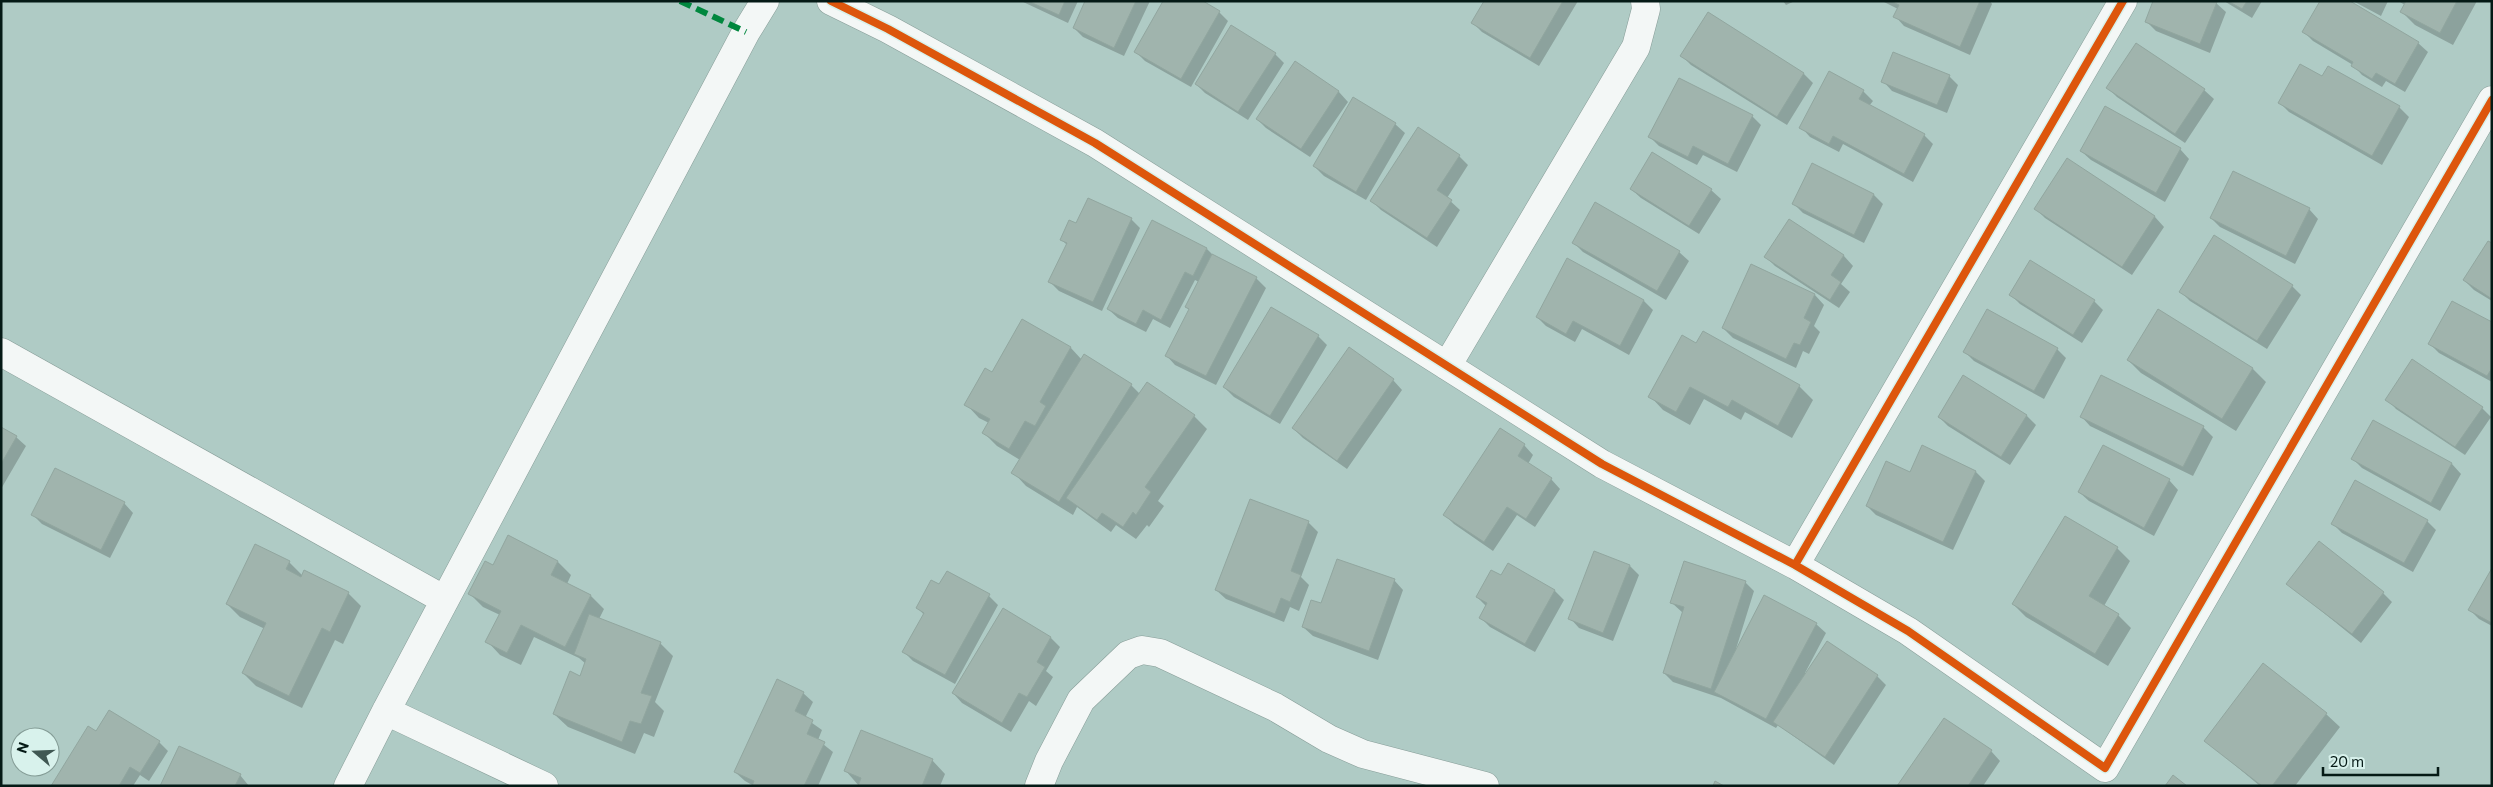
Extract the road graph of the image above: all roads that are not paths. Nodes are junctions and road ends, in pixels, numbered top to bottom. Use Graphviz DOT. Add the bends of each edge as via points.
graph roads {
  1 [pos="765,1"];
  2 [pos="832,1"];
  3 [pos="1645,1"];
  4 [pos="2123,1"];
  5 [pos="2492,100"];
  6 [pos="1,352"];
  7 [pos="1447,366"];
  8 [pos="1795,565"];
  9 [pos="445,600"];
  10 [pos="386,711"];
  11 [pos="2101,777"];
  12 [pos="348,786"];
  13 [pos="544,786"];
  14 [pos="1039,786"];
  15 [pos="1485,786"];
  1 -- 9 [label="street"];
  2 -- 7 [label="street" via="1095,143"];
  3 -- 7 [label="street" via="1646,9 1636,47"];
  4 -- 8 [label="street"];
  5 -- 11 [label="street"];
  6 -- 9 [label="street"];
  7 -- 8 [label="street" via="1602,464"];
  8 -- 11 [label="street" via="1908,631"];
  9 -- 10 [label="street"];
  10 -- 12 [label="street"];
  10 -- 13 [label="street"];
  14 -- 15 [label="street" via="1081,700 1128,655 1142,650 1160,653 1363,754"];
}
